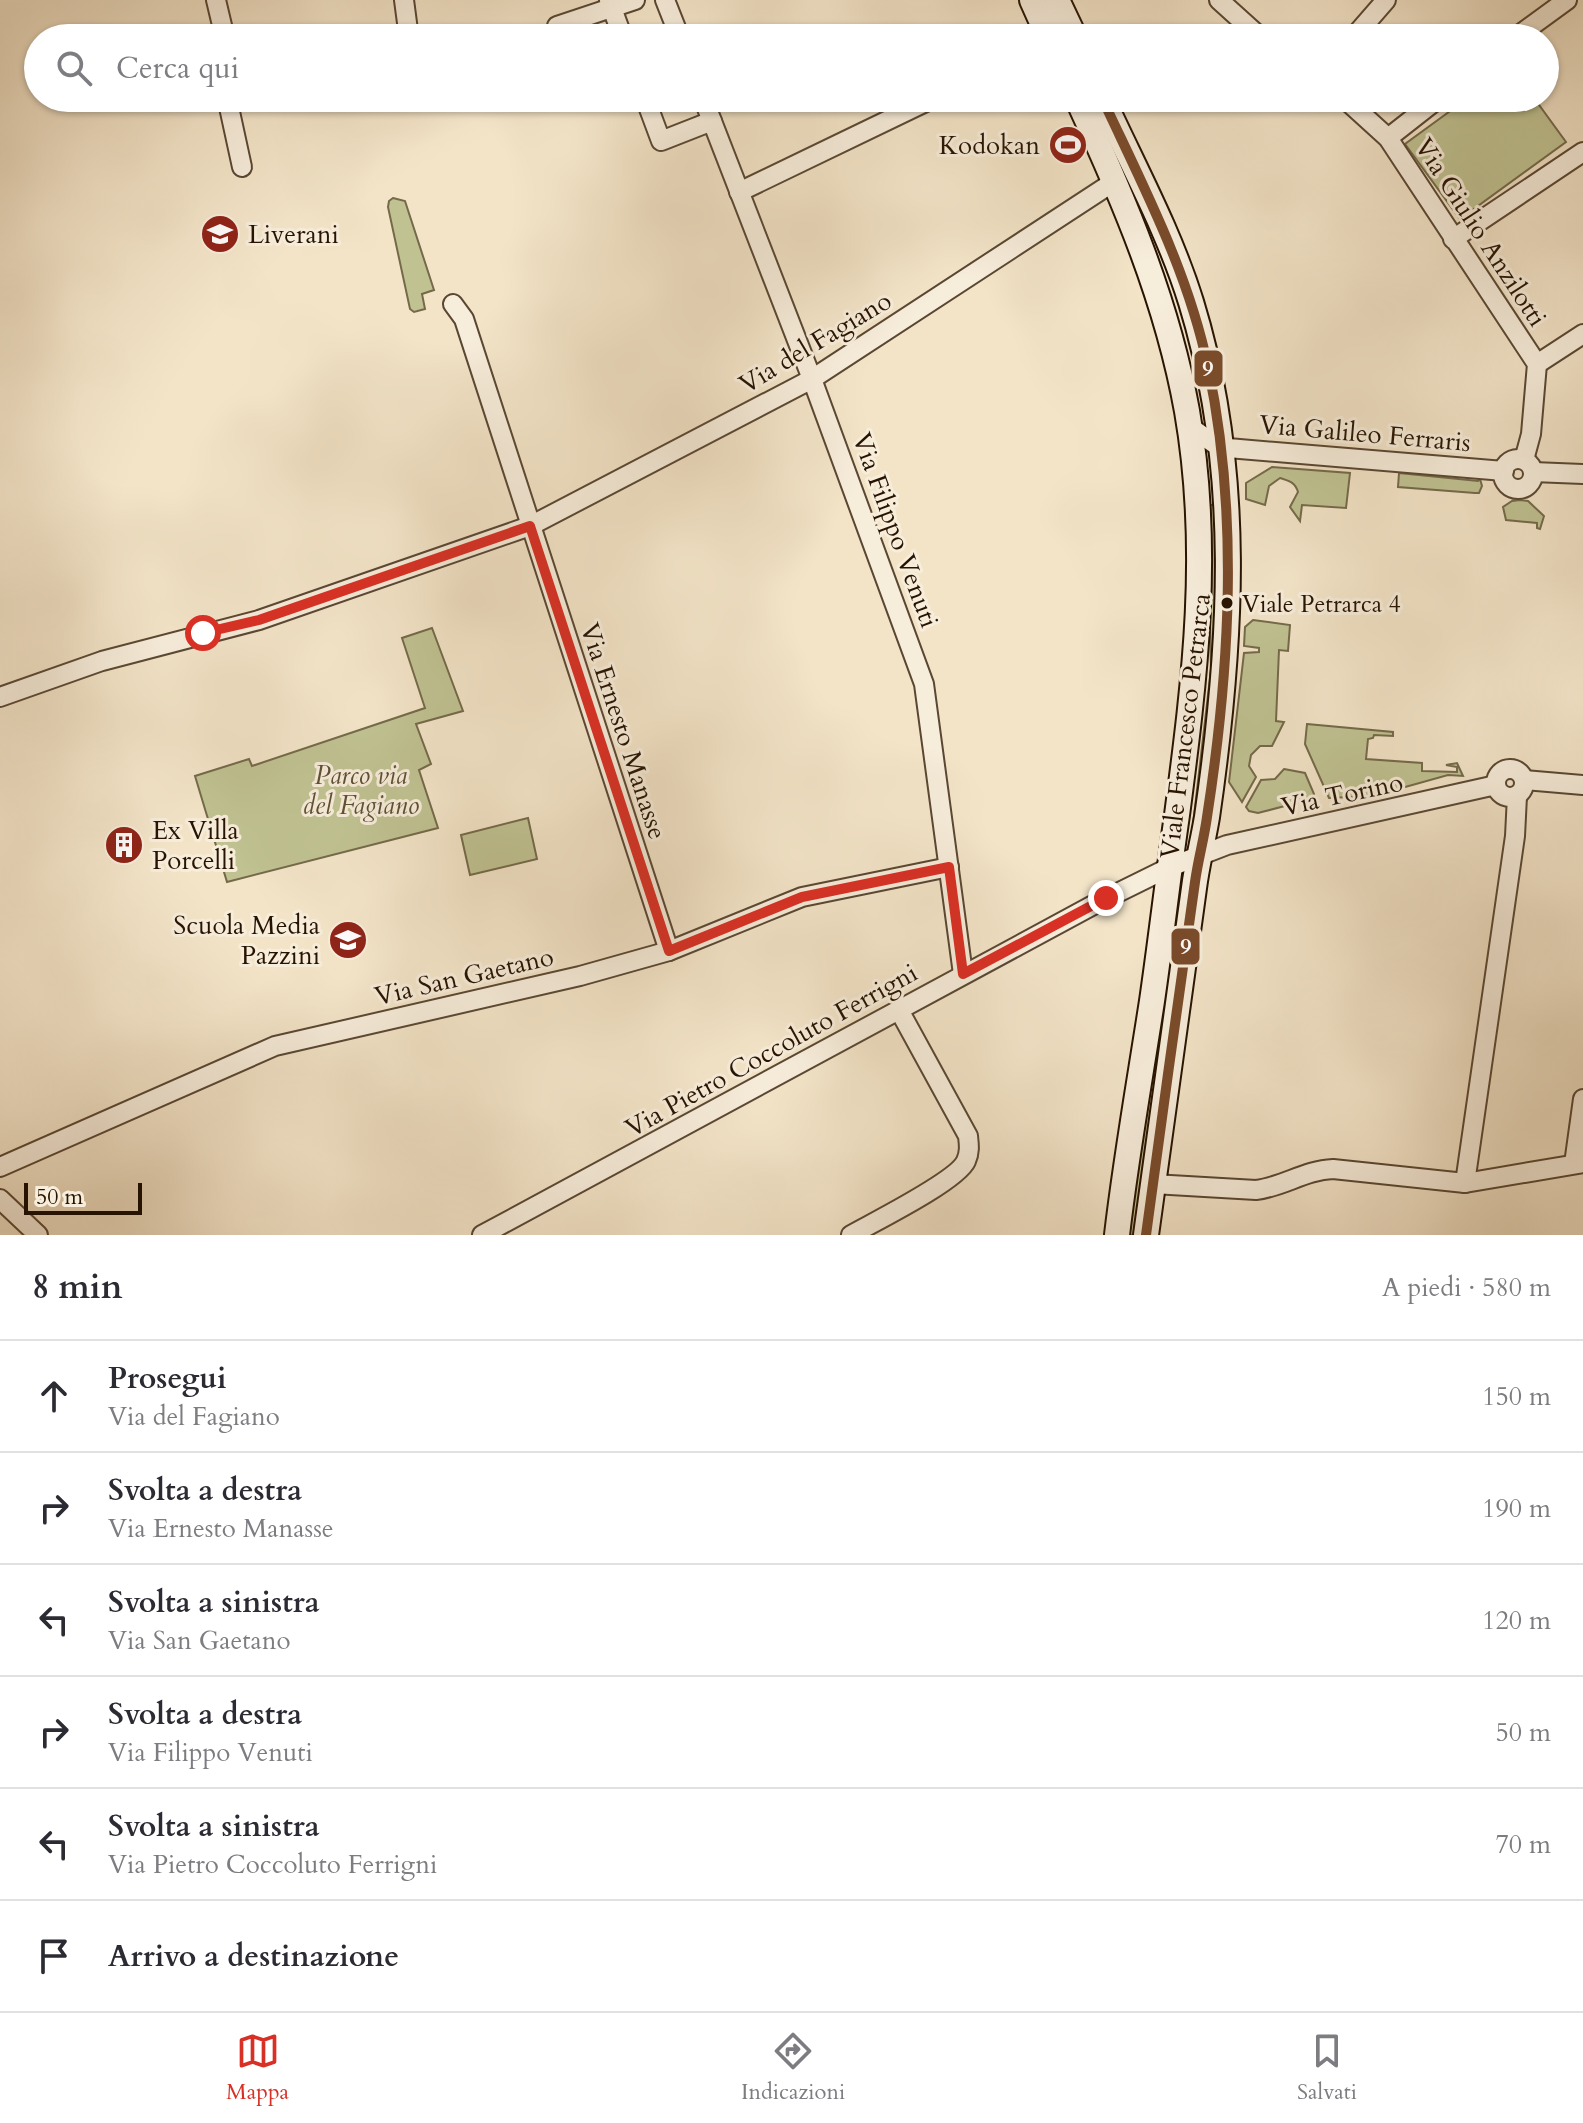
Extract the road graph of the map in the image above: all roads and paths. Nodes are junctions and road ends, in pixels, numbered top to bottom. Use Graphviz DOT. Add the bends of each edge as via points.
graph roads {
  1 [pos="216,0"];
  2 [pos="404,0"];
  3 [pos="635,0"];
  4 [pos="665,0"];
  5 [pos="1032,0"];
  6 [pos="1057,0"];
  7 [pos="1219,0"];
  8 [pos="1386,0"];
  9 [pos="1567,0"];
  10 [pos="611,4"];
  11 [pos="222,24"];
  12 [pos="407,24"];
  13 [pos="562,24"];
  14 [pos="618,24"];
  15 [pos="674,24"];
  16 [pos="1043,24"];
  17 [pos="1068,24"];
  18 [pos="1246,24"];
  19 [pos="1365,24"];
  20 [pos="1534,24"];
  21 [pos="228,112"];
  22 [pos="650,112"];
  23 [pos="708,112"];
  24 [pos="905,112"];
  25 [pos="1083,112"];
  26 [pos="1109,112"];
  27 [pos="1359,112"];
  28 [pos="1421,112"];
  29 [pos="712,121"];
  30 [pos="1388,138"];
  31 [pos="1583,152"];
  32 [pos="242,167"];
  33 [pos="1115,181"];
  34 [pos="739,192"];
  35 [pos="1453,239"];
  36 [pos="453,304"];
  37 [pos="1583,334"];
  38 [pos="1537,364"];
  39 [pos="812,379"];
  40 [pos="1189,426"];
  41 [pos="1222,447"];
  42 [pos="1528,466"];
  43 [pos="1504,471"];
  44 [pos="1583,474"];
  45 [pos="1195,477"];
  46 [pos="530,526"];
  47 [pos="0,697"];
  48 [pos="1583,785"];
  49 [pos="1520,788"];
  50 [pos="1200,854"];
  51 [pos="949,867"];
  52 [pos="1170,867"];
  53 [pos="669,951"];
  54 [pos="963,974"];
  55 [pos="899,1010"];
  56 [pos="1583,1099"];
  57 [pos="1579,1164"];
  58 [pos="0,1167"];
  59 [pos="1465,1183"];
  60 [pos="1153,1184"];
  61 [pos="0,1199"];
  62 [pos="38,1235"];
  63 [pos="482,1235"];
  64 [pos="851,1235"];
  65 [pos="1117,1235"];
  66 [pos="1146,1235"];
  1 -- 11 [label="street"];
  2 -- 12 [label="street"];
  3 -- 10 [label="street"];
  4 -- 15 [label="street"];
  5 -- 16 [label="main road"];
  6 -- 17 [label="main road"];
  7 -- 18 [label="street"];
  8 -- 19 [label="street"];
  9 -- 20 [label="street"];
  10 -- 13 [label="street"];
  10 -- 14 [label="street"];
  21 -- 32 [label="street" via="229,133"];
  22 -- 29 [label="street" via="661,141"];
  23 -- 29 [label="street, Via Filippo Venuti"];
  24 -- 34 [label="street"];
  25 -- 33 [label="main road, Viale Francesco Petrarca"];
  26 -- 41 [label="main road, Viale Francesco Petrarca" via="1179,265 1197,323"];
  27 -- 30 [label="street, Via Giulio Anzilotti"];
  28 -- 30 [label="street"];
  29 -- 34 [label="street, Via Filippo Venuti"];
  30 -- 35 [label="street, Via Giulio Anzilotti"];
  31 -- 35 [label="street"];
  33 -- 39 [label="street, Via del Fagiano"];
  33 -- 40 [label="main road, Viale Francesco Petrarca" via="1158,291"];
  34 -- 39 [label="street, Via Filippo Venuti"];
  35 -- 38 [label="street, Via Giulio Anzilotti"];
  36 -- 46 [label="street" via="464,319"];
  37 -- 38 [label="street"];
  38 -- 42 [label="street, Via Giulio Anzilotti"];
  39 -- 46 [label="street, Via del Fagiano"];
  39 -- 51 [label="street, Via Filippo Venuti" via="924,684"];
  40 -- 41 [label="street"];
  40 -- 45 [label="main road, Viale Francesco Petrarca"];
  41 -- 43 [label="street, Via Galileo Ferraris"];
  41 -- 45 [label="street"];
  41 -- 50 [label="main road, Viale Francesco Petrarca" via="1229,603"];
  42 -- 43 [label="street" via="1511,461"];
  42 -- 43 [label="street" via="1530,484 1524,488 1507,484"];
  42 -- 44 [label="street"];
  45 -- 52 [label="main road, Viale Francesco Petrarca" via="1199,624"];
  46 -- 47 [label="street, Via del Fagiano" via="259,620 102,661"];
  46 -- 53 [label="street, Via Ernesto Manasse"];
  48 -- 49 [label="street"];
  49 -- 50 [label="street, Via Torino" via="1517,771 1509,769 1496,785"];
  49 -- 59 [label="street"];
  50 -- 52 [label="street, Via Torino"];
  50 -- 60 [label="main road, Viale Francesco Petrarca"];
  51 -- 53 [label="street, Via San Gaetano" via="802,897"];
  51 -- 54 [label="street, Via Filippo Venuti"];
  52 -- 54 [label="street, Via Pietro Coccoluto Ferrigni"];
  52 -- 65 [label="main road, Viale Francesco Petrarca"];
  53 -- 58 [label="street, Via San Gaetano" via="275,1046"];
  54 -- 55 [label="street, Via Pietro Coccoluto Ferrigni"];
  55 -- 63 [label="street, Via Pietro Coccoluto Ferrigni"];
  55 -- 64 [label="street" via="970,1147 951,1177"];
  56 -- 57 [label="street"];
  57 -- 59 [label="street"];
  59 -- 60 [label="street" via="1333,1169 1256,1190"];
  60 -- 66 [label="main road, Viale Francesco Petrarca"];
  61 -- 62 [label="street"];
}
